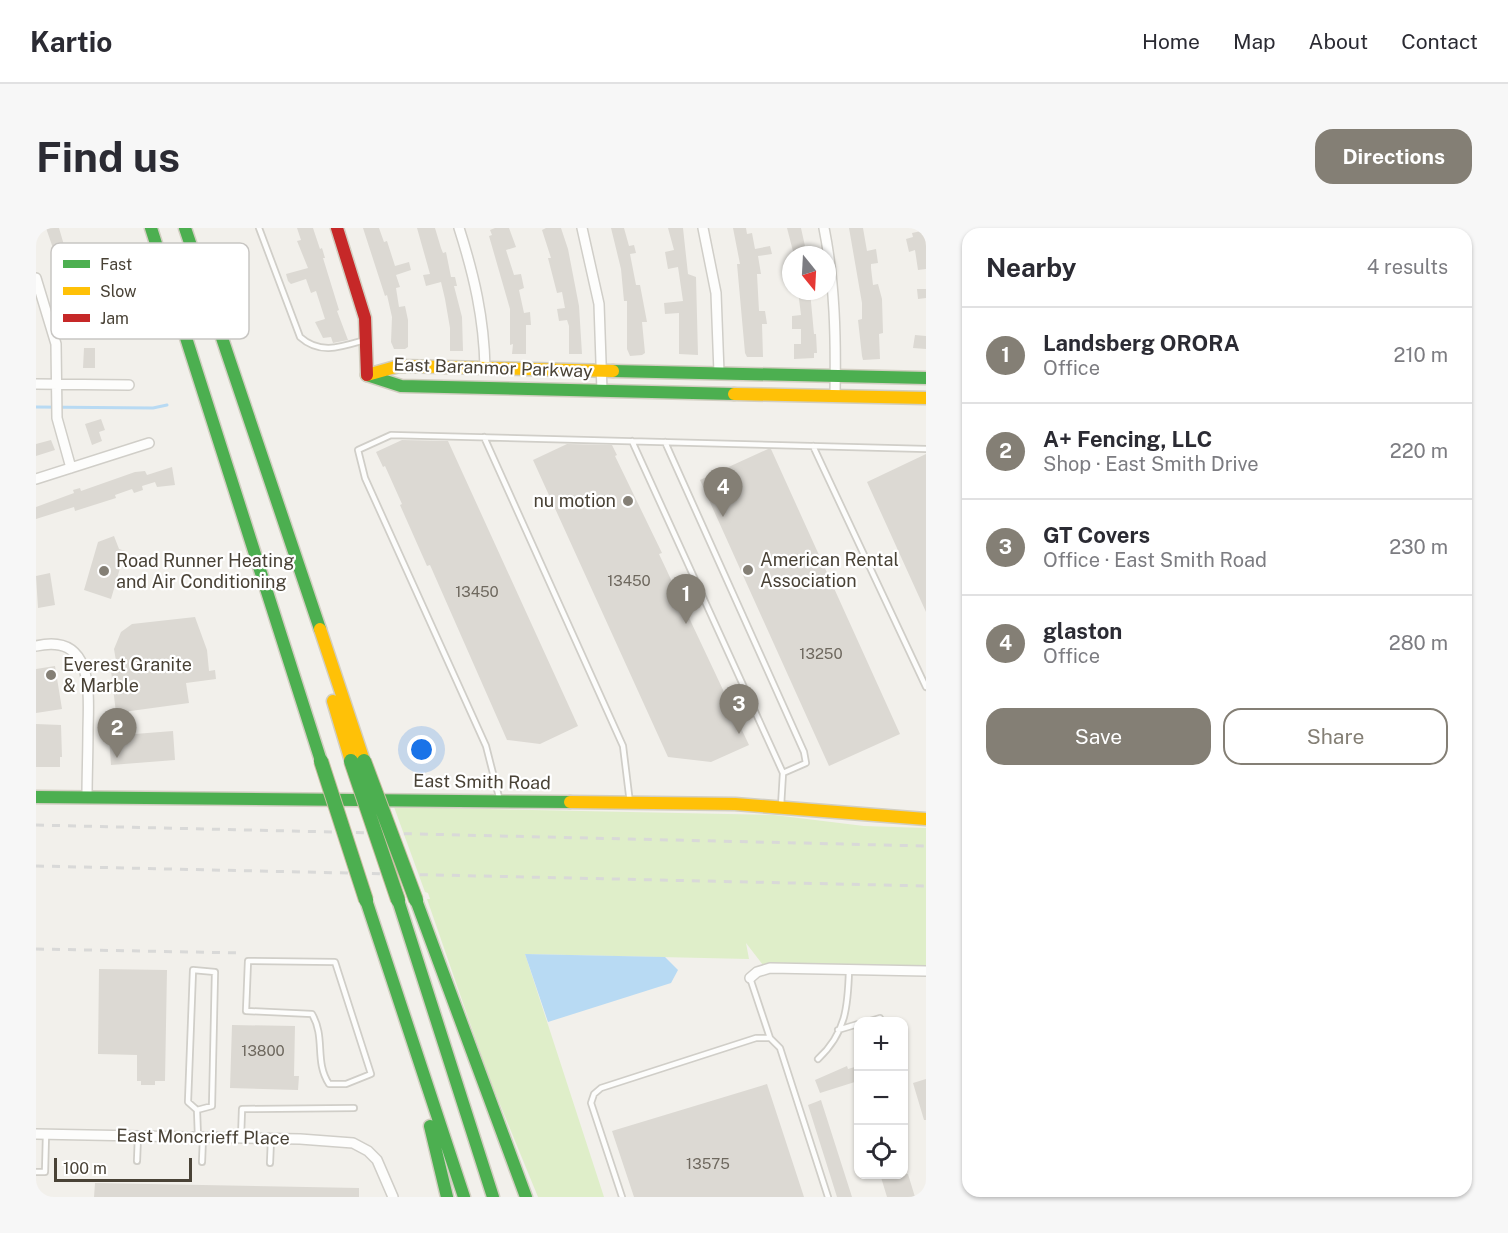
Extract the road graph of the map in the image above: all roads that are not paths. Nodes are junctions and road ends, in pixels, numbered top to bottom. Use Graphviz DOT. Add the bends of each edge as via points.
graph roads {
  1 [pos="151,228"];
  2 [pos="185,228"];
  3 [pos="259,228"];
  4 [pos="337,228"];
  5 [pos="459,228"];
  6 [pos="582,228"];
  7 [pos="703,228"];
  8 [pos="824,228"];
  9 [pos="156,243"];
  10 [pos="190,243"];
  11 [pos="36,278"];
  12 [pos="51,328"];
  13 [pos="54,339"];
  14 [pos="186,339"];
  15 [pos="221,339"];
  16 [pos="367,340"];
  17 [pos="484,368"];
  18 [pos="602,371"];
  19 [pos="719,373"];
  20 [pos="836,374"];
  21 [pos="367,375"];
  22 [pos="926,378"];
  23 [pos="36,384"];
  24 [pos="58,385"];
  25 [pos="129,385"];
  26 [pos="602,391"];
  27 [pos="835,394"];
  28 [pos="926,398"];
  29 [pos="484,437"];
  30 [pos="632,441"];
  31 [pos="149,442"];
  32 [pos="665,442"];
  33 [pos="813,446"];
  34 [pos="926,448"];
  35 [pos="71,468"];
  36 [pos="36,479"];
  37 [pos="36,646"];
  38 [pos="926,687"];
  39 [pos="358,761"];
  40 [pos="783,773"];
  41 [pos="36,797"];
  42 [pos="87,798"];
  43 [pos="500,801"];
  44 [pos="630,803"];
  45 [pos="781,806"];
  46 [pos="926,819"];
  47 [pos="849,970"];
  48 [pos="926,971"];
  49 [pos="750,978"];
  50 [pos="854,1025"];
  51 [pos="838,1030"];
  52 [pos="407,1031"];
  53 [pos="770,1038"];
  54 [pos="818,1059"];
  55 [pos="371,1074"];
  56 [pos="354,1108"];
  57 [pos="197,1110"];
  58 [pos="41,1134"];
  59 [pos="138,1136"];
  60 [pos="200,1137"];
  61 [pos="241,1138"];
  62 [pos="271,1138"];
  63 [pos="137,1161"];
  64 [pos="202,1162"];
  65 [pos="270,1163"];
  66 [pos="36,1172"];
  67 [pos="393,1197"];
  68 [pos="447,1197"];
  69 [pos="464,1197"];
  70 [pos="493,1197"];
  71 [pos="526,1197"];
  72 [pos="622,1197"];
  73 [pos="828,1197"];
  1 -- 9 [label="main road, bridge"];
  2 -- 10 [label="main road"];
  3 -- 16 [label="lane" via="300,337 323,349"];
  4 -- 16 [label="main road" via="362,306"];
  5 -- 17 [label="street" via="477,284"];
  6 -- 18 [label="street" via="599,303"];
  7 -- 19 [label="street" via="716,293"];
  8 -- 20 [label="street" via="832,285"];
  11 -- 12 [label="street"];
  13 -- 24 [label="street"];
  14 -- 52 [label="main road, bridge"];
  15 -- 39 [label="main road"];
  16 -- 21 [label="main road"];
  17 -- 18 [label="main road, East Baranmor Parkway"];
  17 -- 21 [label="main road, East Baranmor Parkway" via="399,366"];
  18 -- 19 [label="main road, East Baranmor Parkway"];
  18 -- 26 [label="street"];
  19 -- 20 [label="main road, East Baranmor Parkway"];
  20 -- 22 [label="main road, East Baranmor Parkway"];
  20 -- 27 [label="street"];
  21 -- 26 [label="main road, East Baranmor Parkway" via="401,386"];
  23 -- 24 [label="street"];
  24 -- 25 [label="street"];
  24 -- 35 [label="street" via="56,406"];
  26 -- 27 [label="main road, East Baranmor Parkway"];
  27 -- 28 [label="main road, East Baranmor Parkway"];
  29 -- 30 [label="lane"];
  29 -- 43 [label="lane" via="392,435 358,450 365,478 486,746"];
  29 -- 44 [label="lane" via="623,746"];
  30 -- 32 [label="lane"];
  30 -- 40 [label="lane"];
  31 -- 35 [label="street"];
  32 -- 33 [label="lane"];
  32 -- 40 [label="lane" via="804,753 806,762"];
  33 -- 34 [label="lane"];
  33 -- 38 [label="lane"];
  35 -- 36 [label="street"];
  37 -- 42 [label="street" via="59,645 72,651 87,674"];
  39 -- 70 [label="main road, bridge"];
  39 -- 71 [label="main road, bridge" via="416,900"];
  40 -- 45 [label="lane"];
  41 -- 42 [label="main road, East Smith Road"];
  42 -- 43 [label="main road, East Smith Road"];
  43 -- 44 [label="main road, East Smith Road"];
  44 -- 45 [label="main road, East Smith Road"];
  45 -- 46 [label="main road, East Smith Road"];
  47 -- 48 [label="street"];
  47 -- 49 [label="street" via="770,968"];
  47 -- 51 [label="lane" via="847,1010"];
  49 -- 53 [label="lane"];
  50 -- 51 [label="lane"];
  51 -- 54 [label="lane" via="832,1046"];
  52 -- 68 [label="main road"];
  52 -- 69 [label="main road"];
  53 -- 72 [label="lane" via="756,1038 601,1088 594,1094 591,1103"];
  53 -- 73 [label="lane" via="780,1048"];
  55 -- 55 [label="lane" via="346,1084 329,1084 321,1072 319,1026 312,1014 246,1011 248,961 335,962"];
  56 -- 61 [label="lane" via="242,1109"];
  57 -- 57 [label="lane" via="212,1106 215,972 193,970 188,1102"];
  57 -- 60 [label="lane"];
  58 -- 59 [label="street, East Moncrieff Place"];
  58 -- 66 [label="lane" via="45,1172"];
  59 -- 60 [label="street, East Moncrieff Place"];
  59 -- 63 [label="lane"];
  60 -- 61 [label="street, East Moncrieff Place"];
  60 -- 64 [label="lane"];
  61 -- 62 [label="street, East Moncrieff Place"];
  62 -- 65 [label="lane"];
  62 -- 67 [label="street, East Moncrieff Place" via="345,1142 368,1151 381,1167"];
}
